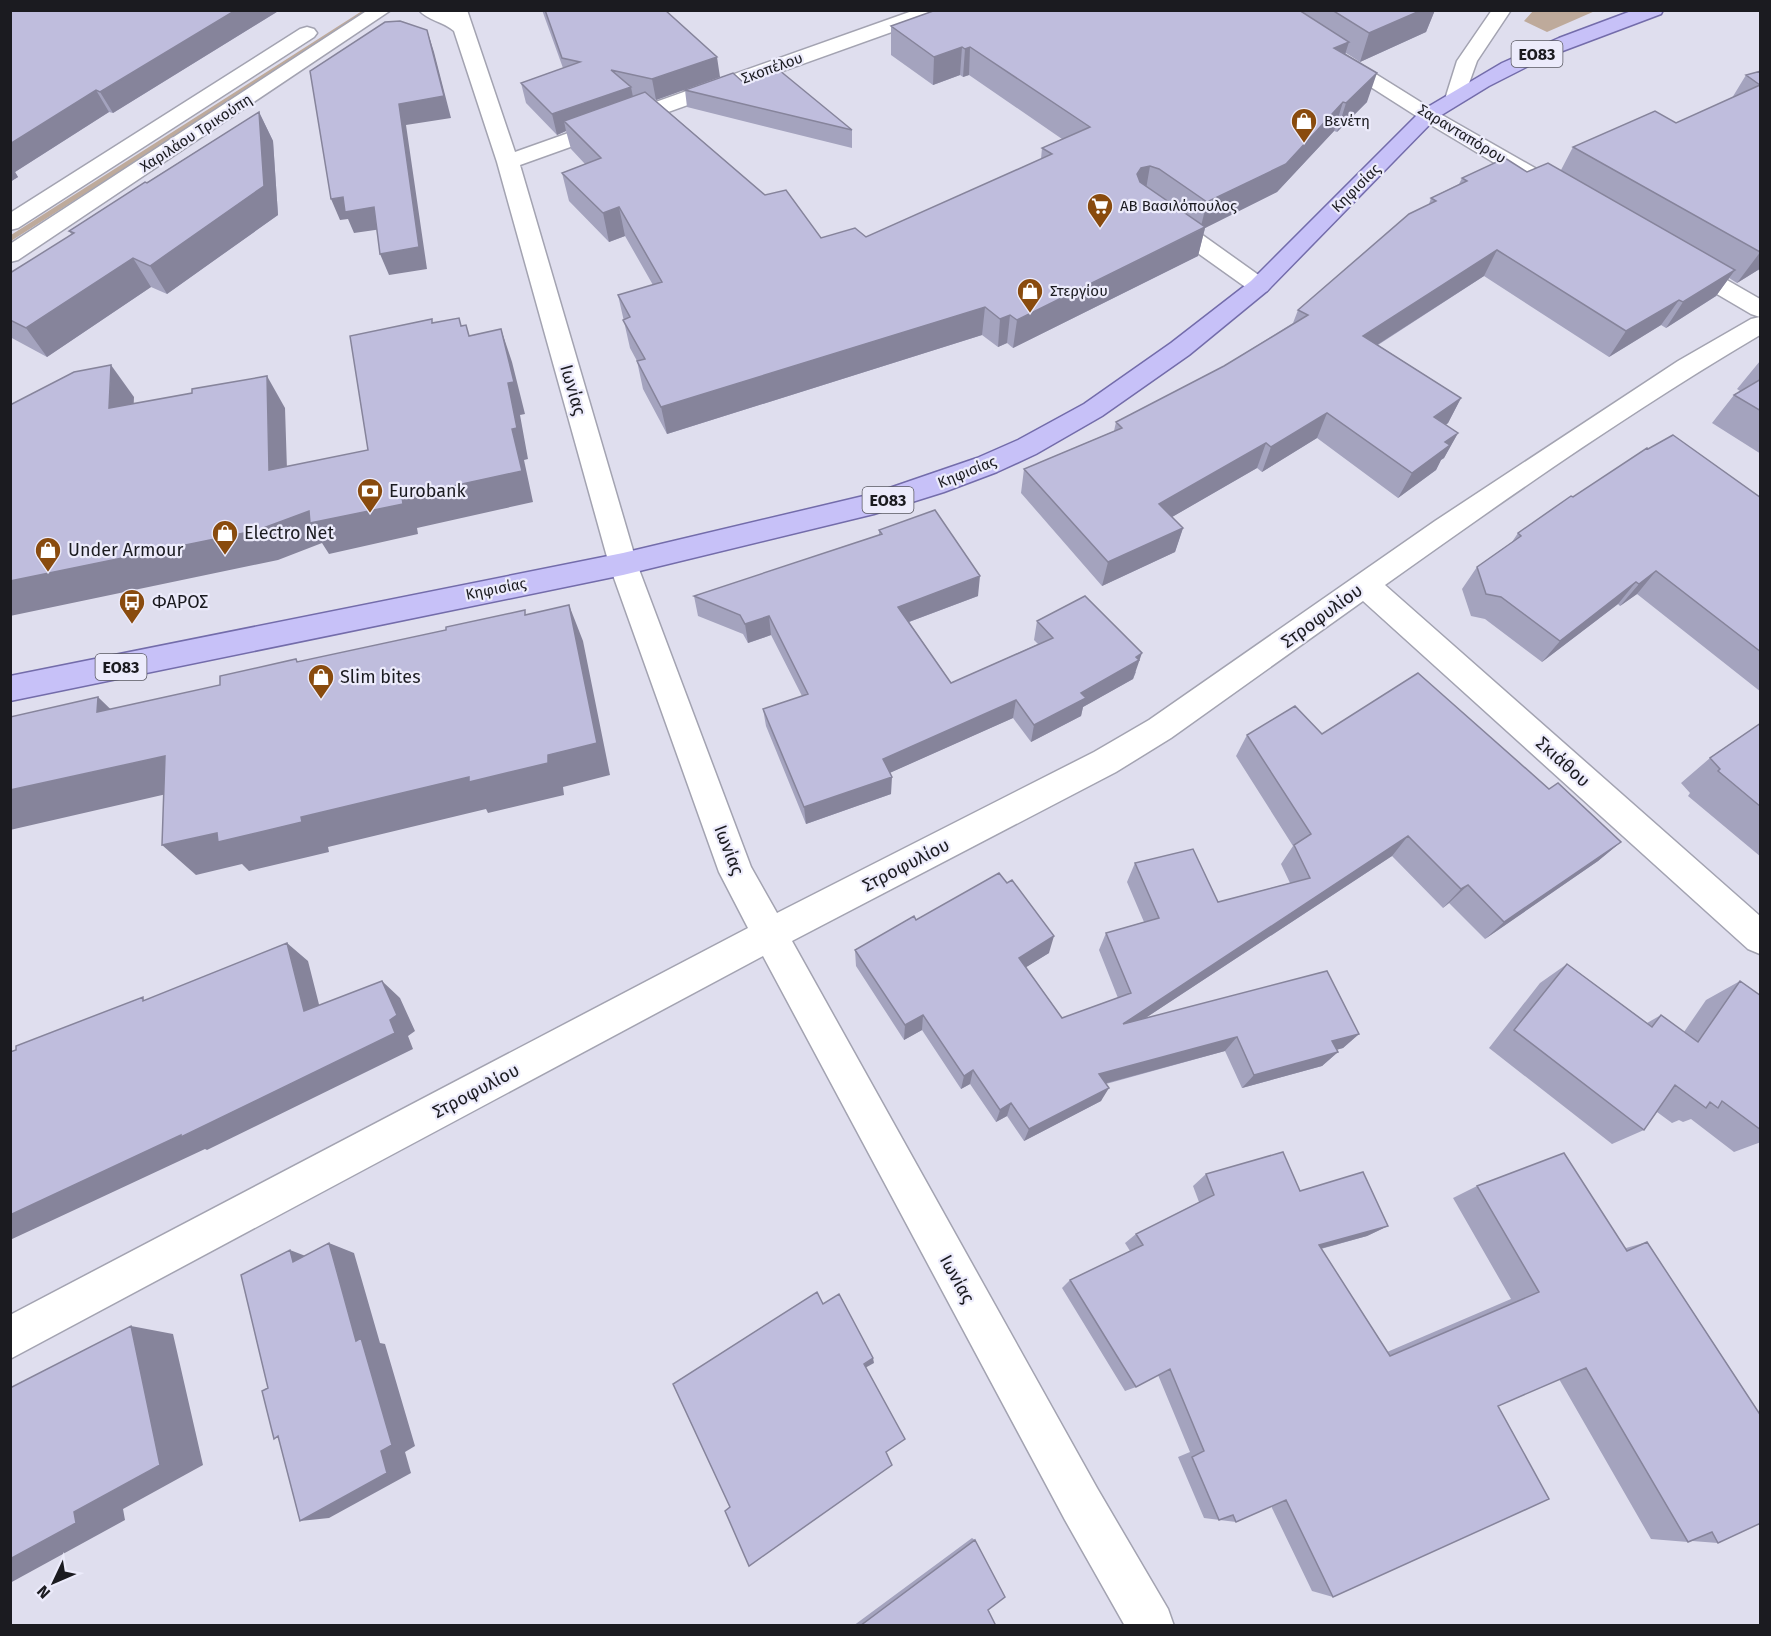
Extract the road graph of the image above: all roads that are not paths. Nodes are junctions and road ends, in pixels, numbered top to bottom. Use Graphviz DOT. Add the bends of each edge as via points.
graph roads {
  1 [pos="428,10"];
  2 [pos="457,10"];
  3 [pos="475,10"];
  4 [pos="935,10"];
  5 [pos="1259,10"];
  6 [pos="1502,10"];
  7 [pos="1654,10"];
  8 [pos="382,11"];
  9 [pos="321,23"];
  10 [pos="465,30"];
  11 [pos="1456,96"];
  12 [pos="1428,115"];
  13 [pos="508,162"];
  14 [pos="1559,191"];
  15 [pos="1144,204"];
  16 [pos="10,223"];
  17 [pos="10,255"];
  18 [pos="1670,256"];
  19 [pos="1259,286"];
  20 [pos="1761,309"];
  21 [pos="1761,325"];
  22 [pos="623,564"];
  23 [pos="1365,585"];
  24 [pos="10,689"];
  25 [pos="769,935"];
  26 [pos="1761,938"];
  27 [pos="10,1338"];
  28 [pos="1150,1626"];
  1 -- 10 [label="street" via="452,19"];
  2 -- 10 [label="street, Ιωνίας"];
  3 -- 10 [label="street" via="477,16"];
  4 -- 13 [label="street, Σκοπέλου"];
  5 -- 12 [label="street, Σαρανταπόρου"];
  6 -- 11 [label="street" via="1467,61"];
  7 -- 11 [label="main road, Κηφισίας / ΕΟ83" via="1529,57"];
  8 -- 17 [label="street, Χαριλάου Τρικούπη"];
  9 -- 16 [label="street, Χαριλάου Τρικούπη"];
  10 -- 13 [label="street, Ιωνίας"];
  11 -- 12 [label="main road, Κηφισίας / ΕΟ83"];
  12 -- 14 [label="street, Σαρανταπόρου"];
  12 -- 19 [label="main road, Κηφισίας / ΕΟ83"];
  13 -- 22 [label="street, Ιωνίας"];
  15 -- 19 [label="street"];
  18 -- 20 [label="street"];
  19 -- 22 [label="main road, Κηφισίας / ΕΟ83" via="1180,349 1093,410 987,465 874,504"];
  21 -- 23 [label="street, Στροφυλίου" via="1640,398"];
  22 -- 24 [label="main road, Κηφισίας / ΕΟ83"];
  22 -- 25 [label="street, Ιωνίας" via="736,872"];
  23 -- 25 [label="street, Στροφυλίου" via="1160,729 1105,762"];
  23 -- 26 [label="street, Σκιάθου"];
  25 -- 27 [label="street, Στροφυλίου"];
  25 -- 28 [label="street, Ιωνίας"];
}
